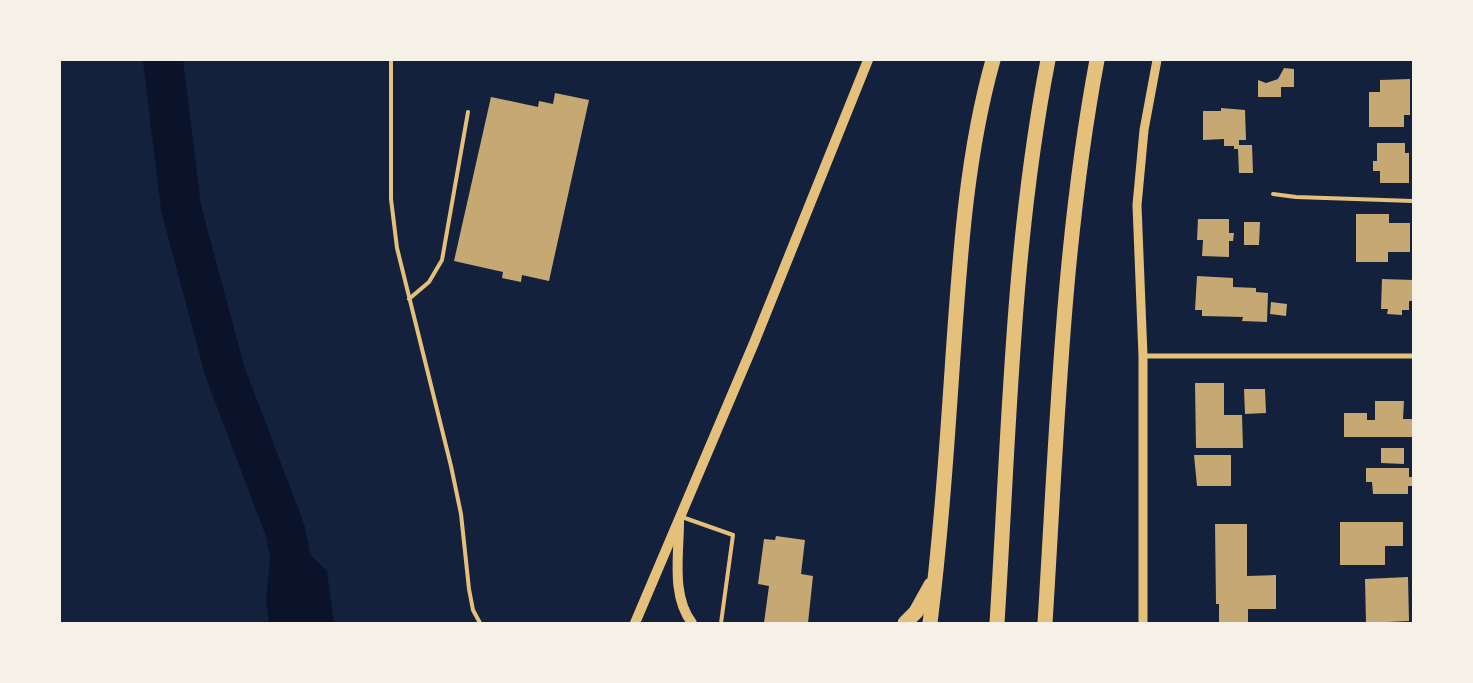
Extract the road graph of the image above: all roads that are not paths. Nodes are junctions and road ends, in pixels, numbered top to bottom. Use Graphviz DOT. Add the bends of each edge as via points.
graph roads {
  1 [pos="391,60"];
  2 [pos="868,60"];
  3 [pos="993,60"];
  4 [pos="1048,60"];
  5 [pos="1097,60"];
  6 [pos="1157,60"];
  7 [pos="468,112"];
  8 [pos="1273,194"];
  9 [pos="1413,201"];
  10 [pos="408,299"];
  11 [pos="1143,356"];
  12 [pos="1413,356"];
  13 [pos="679,516"];
  14 [pos="937,568"];
  15 [pos="480,623"];
  16 [pos="635,623"];
  17 [pos="692,623"];
  18 [pos="721,623"];
  19 [pos="905,623"];
  20 [pos="930,623"];
  21 [pos="997,623"];
  22 [pos="1045,623"];
  23 [pos="1143,623"];
  1 -- 10 [label="lane" via="391,199"];
  2 -- 13 [label="main road" via="754,343"];
  3 -- 14 [label="highway" via="972,160 960,256"];
  4 -- 21 [label="highway" via="1036,120 1018,290"];
  5 -- 22 [label="highway" via="1078,168 1063,321"];
  6 -- 11 [label="street" via="1144,130 1138,205"];
  7 -- 10 [label="lane" via="442,260 429,282"];
  8 -- 9 [label="lane"];
  10 -- 15 [label="lane" via="451,466 461,514 468,589"];
  11 -- 12 [label="street"];
  11 -- 23 [label="street"];
  13 -- 16 [label="main road"];
  13 -- 17 [label="main road" via="678,582 682,603"];
  13 -- 18 [label="lane" via="732,535"];
  14 -- 19 [label="highway" via="929,590"];
  14 -- 20 [label="highway"];
}
